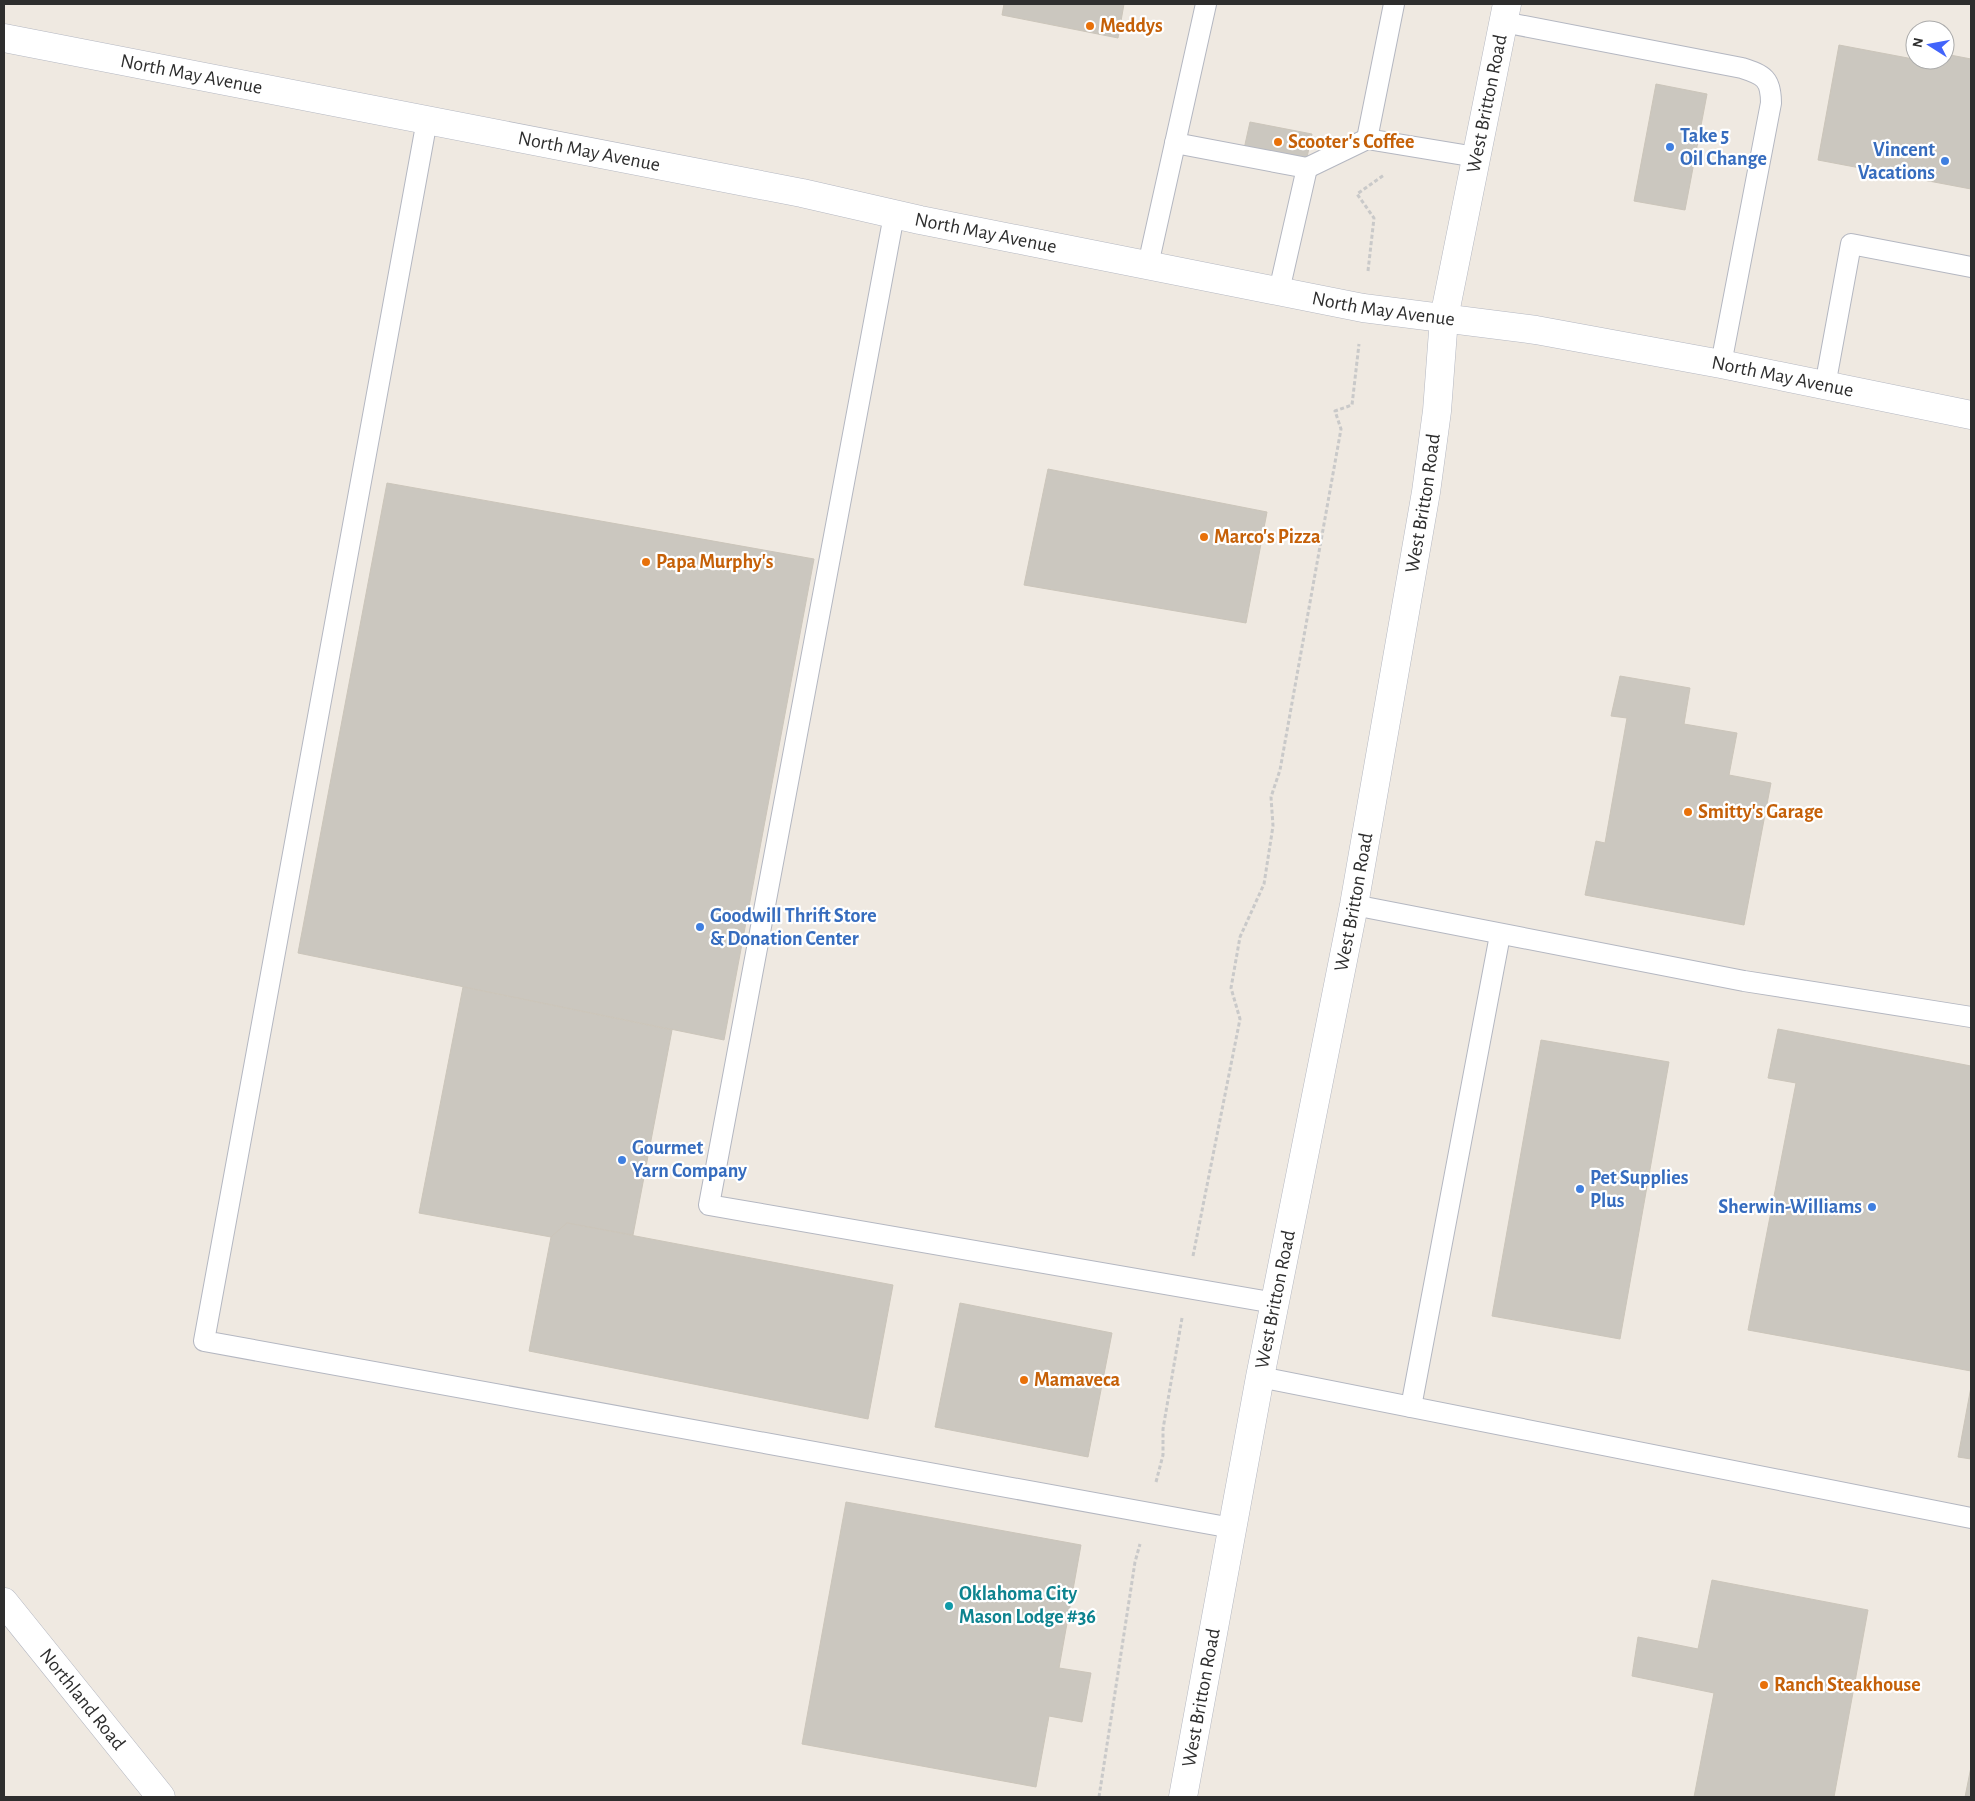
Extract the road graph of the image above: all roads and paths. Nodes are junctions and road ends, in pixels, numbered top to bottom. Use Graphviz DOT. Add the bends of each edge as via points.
graph roads {
  1 [pos="1206,4"];
  2 [pos="1394,4"];
  3 [pos="1505,13"];
  4 [pos="4,38"];
  5 [pos="427,120"];
  6 [pos="1367,139"];
  7 [pos="1175,143"];
  8 [pos="1476,157"];
  9 [pos="1307,168"];
  10 [pos="1357,194"];
  11 [pos="894,215"];
  12 [pos="1374,218"];
  13 [pos="1148,265"];
  14 [pos="1971,268"];
  15 [pos="1279,291"];
  16 [pos="1444,318"];
  17 [pos="1721,364"];
  18 [pos="1825,386"];
  19 [pos="1352,405"];
  20 [pos="1971,415"];
  21 [pos="1354,905"];
  22 [pos="1500,935"];
  23 [pos="1971,1017"];
  24 [pos="1187,1288"];
  25 [pos="1275,1304"];
  26 [pos="1260,1377"];
  27 [pos="1411,1407"];
  28 [pos="1148,1513"];
  29 [pos="1971,1518"];
  30 [pos="1232,1528"];
  31 [pos="4,1602"];
  32 [pos="160,1797"];
  33 [pos="1099,1797"];
  34 [pos="1183,1797"];
  1 -- 7 [label="lane"];
  2 -- 6 [label="lane"];
  3 -- 8 [label="main road, West Britton Road"];
  3 -- 17 [label="lane" via="1742,68 1760,74 1771,87 1771,103"];
  4 -- 5 [label="main road, North May Avenue"];
  5 -- 11 [label="main road, North May Avenue" via="802,193"];
  5 -- 28 [label="lane" via="204,1342"];
  6 -- 8 [label="lane"];
  6 -- 9 [label="lane"];
  7 -- 9 [label="lane"];
  7 -- 13 [label="lane"];
  8 -- 16 [label="main road, West Britton Road"];
  9 -- 15 [label="lane"];
  10 -- 12 [label="path"];
  11 -- 13 [label="main road, North May Avenue"];
  11 -- 24 [label="lane" via="709,1204"];
  13 -- 15 [label="main road, North May Avenue"];
  14 -- 18 [label="lane" via="1851,244"];
  15 -- 16 [label="main road, North May Avenue" via="1363,308"];
  16 -- 17 [label="main road, North May Avenue" via="1536,330"];
  16 -- 21 [label="main road, West Britton Road" via="1437,411 1426,492"];
  17 -- 18 [label="main road, North May Avenue"];
  18 -- 20 [label="main road, North May Avenue"];
  19 -- 24 [label="path" via="1335,411 1340,429 1280,770 1271,797 1273,826 1264,884 1240,937 1231,988 1240,1019"];
  21 -- 22 [label="lane"];
  21 -- 25 [label="main road, West Britton Road"];
  22 -- 23 [label="lane" via="1744,981"];
  22 -- 27 [label="lane"];
  24 -- 25 [label="lane"];
  24 -- 28 [label="path" via="1163,1429 1163,1455"];
  25 -- 26 [label="main road, West Britton Road"];
  26 -- 27 [label="lane"];
  26 -- 30 [label="main road, West Britton Road"];
  27 -- 29 [label="lane"];
  28 -- 30 [label="lane"];
  28 -- 33 [label="path" via="1135,1562"];
  30 -- 34 [label="main road, West Britton Road"];
  31 -- 32 [label="main road, Northland Road"];
}
